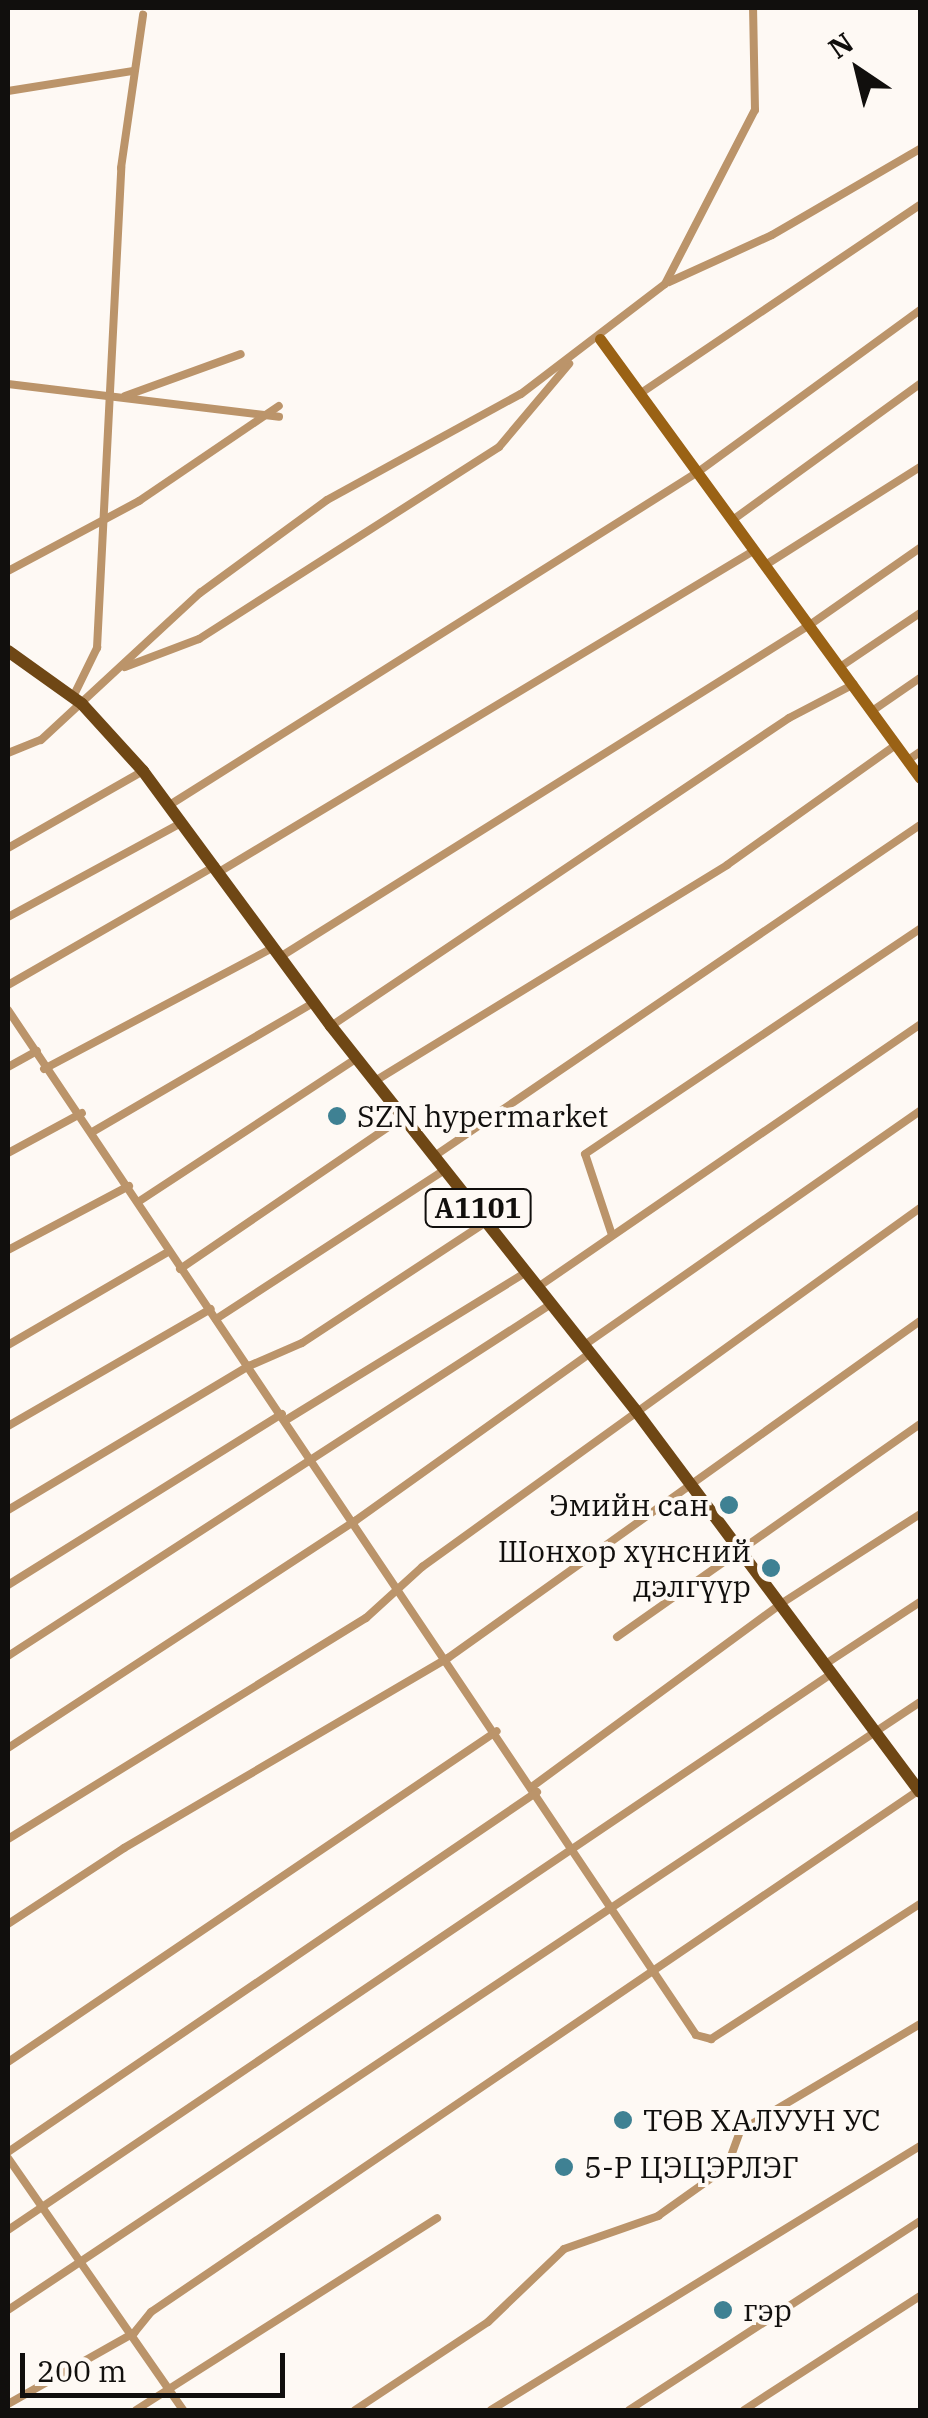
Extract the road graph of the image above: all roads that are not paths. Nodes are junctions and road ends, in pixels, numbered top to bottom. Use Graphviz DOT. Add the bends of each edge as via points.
graph roads {
  1 [pos="753,8"];
  2 [pos="143,15"];
  3 [pos="133,71"];
  4 [pos="8,91"];
  5 [pos="920,149"];
  6 [pos="920,205"];
  7 [pos="665,284"];
  8 [pos="920,310"];
  9 [pos="600,338"];
  10 [pos="241,354"];
  11 [pos="572,360"];
  12 [pos="8,384"];
  13 [pos="920,384"];
  14 [pos="640,392"];
  15 [pos="112,396"];
  16 [pos="279,406"];
  17 [pos="264,416"];
  18 [pos="278,418"];
  19 [pos="920,466"];
  20 [pos="698,472"];
  21 [pos="107,516"];
  22 [pos="734,518"];
  23 [pos="920,548"];
  24 [pos="757,549"];
  25 [pos="767,564"];
  26 [pos="8,570"];
  27 [pos="920,614"];
  28 [pos="811,624"];
  29 [pos="8,651"];
  30 [pos="843,665"];
  31 [pos="116,671"];
  32 [pos="920,678"];
  33 [pos="856,682"];
  34 [pos="78,700"];
  35 [pos="875,708"];
  36 [pos="898,744"];
  37 [pos="920,752"];
  38 [pos="8,754"];
  39 [pos="908,760"];
  40 [pos="142,771"];
  41 [pos="920,778"];
  42 [pos="168,806"];
  43 [pos="181,823"];
  44 [pos="920,825"];
  45 [pos="8,848"];
  46 [pos="217,869"];
  47 [pos="8,917"];
  48 [pos="920,929"];
  49 [pos="277,952"];
  50 [pos="8,986"];
  51 [pos="313,1003"];
  52 [pos="8,1010"];
  53 [pos="920,1024"];
  54 [pos="331,1026"];
  55 [pos="37,1052"];
  56 [pos="357,1059"];
  57 [pos="8,1067"];
  58 [pos="44,1069"];
  59 [pos="375,1081"];
  60 [pos="920,1110"];
  61 [pos="82,1113"];
  62 [pos="403,1117"];
  63 [pos="94,1131"];
  64 [pos="8,1154"];
  65 [pos="433,1156"];
  66 [pos="445,1170"];
  67 [pos="129,1186"];
  68 [pos="138,1202"];
  69 [pos="920,1208"];
  70 [pos="488,1221"];
  71 [pos="612,1234"];
  72 [pos="8,1250"];
  73 [pos="168,1252"];
  74 [pos="180,1269"];
  75 [pos="526,1272"];
  76 [pos="538,1286"];
  77 [pos="551,1304"];
  78 [pos="211,1309"];
  79 [pos="216,1318"];
  80 [pos="920,1321"];
  81 [pos="8,1345"];
  82 [pos="586,1350"];
  83 [pos="249,1366"];
  84 [pos="636,1411"];
  85 [pos="284,1417"];
  86 [pos="920,1424"];
  87 [pos="8,1426"];
  88 [pos="312,1458"];
  89 [pos="692,1488"];
  90 [pos="8,1510"];
  91 [pos="920,1514"];
  92 [pos="354,1521"];
  93 [pos="736,1548"];
  94 [pos="8,1586"];
  95 [pos="400,1590"];
  96 [pos="920,1602"];
  97 [pos="778,1605"];
  98 [pos="617,1638"];
  99 [pos="8,1656"];
  100 [pos="448,1658"];
  101 [pos="828,1670"];
  102 [pos="920,1702"];
  103 [pos="497,1731"];
  104 [pos="875,1732"];
  105 [pos="8,1748"];
  106 [pos="536,1789"];
  107 [pos="920,1790"];
  108 [pos="8,1839"];
  109 [pos="574,1848"];
  110 [pos="920,1904"];
  111 [pos="613,1908"];
  112 [pos="8,1924"];
  113 [pos="654,1970"];
  114 [pos="920,2024"];
  115 [pos="8,2062"];
  116 [pos="920,2146"];
  117 [pos="8,2155"];
  118 [pos="40,2209"];
  119 [pos="437,2218"];
  120 [pos="920,2221"];
  121 [pos="8,2230"];
  122 [pos="79,2260"];
  123 [pos="920,2296"];
  124 [pos="8,2310"];
  125 [pos="134,2333"];
  126 [pos="170,2390"];
  127 [pos="8,2404"];
  128 [pos="136,2410"];
  129 [pos="183,2410"];
  130 [pos="356,2410"];
  131 [pos="491,2410"];
  132 [pos="628,2410"];
  133 [pos="744,2410"];
  1 -- 7 [label="street" via="756,110"];
  2 -- 3 [label="street"];
  3 -- 4 [label="street"];
  3 -- 15 [label="street"];
  5 -- 7 [label="street" via="772,234"];
  6 -- 14 [label="street"];
  7 -- 9 [label="street"];
  8 -- 20 [label="street"];
  9 -- 11 [label="street"];
  9 -- 14 [label="main road"];
  10 -- 15 [label="street"];
  11 -- 31 [label="street" via="326,500 200,593"];
  11 -- 31 [label="street" via="499,446 199,639"];
  12 -- 15 [label="street"];
  13 -- 22 [label="street"];
  14 -- 20 [label="main road"];
  15 -- 17 [label="street"];
  15 -- 21 [label="street"];
  16 -- 17 [label="street"];
  17 -- 18 [label="street"];
  17 -- 21 [label="street"];
  19 -- 25 [label="street"];
  20 -- 22 [label="main road"];
  20 -- 42 [label="street"];
  21 -- 26 [label="street"];
  21 -- 34 [label="street" via="98,648"];
  22 -- 24 [label="main road"];
  23 -- 28 [label="street"];
  24 -- 25 [label="main road"];
  24 -- 46 [label="street"];
  25 -- 28 [label="main road"];
  27 -- 30 [label="street"];
  28 -- 30 [label="main road"];
  28 -- 49 [label="street"];
  29 -- 34 [label="main road, A1101"];
  30 -- 33 [label="main road"];
  31 -- 34 [label="street"];
  32 -- 35 [label="street"];
  33 -- 35 [label="main road"];
  33 -- 54 [label="street" via="789,718"];
  34 -- 38 [label="street" via="41,740"];
  34 -- 40 [label="main road, A1101"];
  35 -- 36 [label="main road"];
  36 -- 39 [label="main road"];
  36 -- 59 [label="street" via="727,865"];
  37 -- 39 [label="street"];
  39 -- 41 [label="main road"];
  40 -- 42 [label="main road, A1101"];
  40 -- 45 [label="street"];
  42 -- 43 [label="main road, A1101"];
  43 -- 46 [label="main road, A1101"];
  43 -- 47 [label="street"];
  44 -- 65 [label="street"];
  46 -- 49 [label="main road, A1101"];
  46 -- 50 [label="street"];
  48 -- 71 [label="street" via="585,1154"];
  49 -- 51 [label="main road, A1101"];
  49 -- 58 [label="street"];
  51 -- 54 [label="main road, A1101"];
  51 -- 63 [label="street"];
  52 -- 55 [label="street"];
  53 -- 71 [label="street"];
  54 -- 56 [label="main road, A1101"];
  55 -- 57 [label="street"];
  55 -- 58 [label="street"];
  56 -- 59 [label="main road, A1101"];
  56 -- 68 [label="street"];
  58 -- 61 [label="street"];
  59 -- 62 [label="main road, A1101"];
  60 -- 82 [label="street"];
  61 -- 63 [label="street"];
  61 -- 64 [label="street"];
  62 -- 65 [label="main road, A1101"];
  62 -- 74 [label="street"];
  63 -- 67 [label="street"];
  65 -- 66 [label="main road, A1101"];
  66 -- 70 [label="main road, A1101"];
  66 -- 79 [label="street"];
  67 -- 68 [label="street"];
  67 -- 72 [label="street"];
  68 -- 73 [label="street"];
  69 -- 84 [label="street"];
  70 -- 75 [label="main road, A1101"];
  70 -- 83 [label="street" via="302,1343"];
  71 -- 76 [label="street"];
  73 -- 74 [label="street"];
  73 -- 81 [label="street"];
  74 -- 78 [label="street"];
  75 -- 76 [label="main road, A1101"];
  75 -- 85 [label="street"];
  76 -- 77 [label="main road, A1101"];
  77 -- 82 [label="main road, A1101"];
  77 -- 88 [label="street"];
  78 -- 79 [label="street"];
  78 -- 87 [label="street"];
  79 -- 83 [label="street"];
  80 -- 89 [label="street"];
  82 -- 84 [label="main road, A1101"];
  82 -- 92 [label="street"];
  83 -- 85 [label="street"];
  83 -- 90 [label="street"];
  84 -- 89 [label="main road, A1101"];
  84 -- 95 [label="street" via="422,1566"];
  85 -- 88 [label="street"];
  85 -- 94 [label="street"];
  86 -- 93 [label="street"];
  88 -- 92 [label="street"];
  88 -- 99 [label="street"];
  89 -- 93 [label="main road, A1101"];
  89 -- 100 [label="street"];
  91 -- 97 [label="street"];
  92 -- 95 [label="street"];
  92 -- 105 [label="street"];
  93 -- 97 [label="main road, A1101"];
  93 -- 98 [label="street"];
  95 -- 100 [label="street"];
  95 -- 108 [label="street" via="208,1719"];
  96 -- 101 [label="street"];
  97 -- 101 [label="main road, A1101"];
  97 -- 106 [label="street"];
  100 -- 103 [label="street"];
  100 -- 112 [label="street" via="124,1848"];
  101 -- 104 [label="main road, A1101"];
  101 -- 109 [label="street"];
  102 -- 104 [label="street"];
  103 -- 106 [label="street"];
  103 -- 115 [label="street"];
  104 -- 107 [label="main road, A1101"];
  104 -- 111 [label="street"];
  106 -- 109 [label="street"];
  106 -- 117 [label="street"];
  107 -- 113 [label="street"];
  109 -- 111 [label="street"];
  109 -- 118 [label="street"];
  110 -- 113 [label="street" via="711,2039 696,2035"];
  111 -- 113 [label="street"];
  111 -- 122 [label="street"];
  113 -- 125 [label="street" via="150,2312"];
  114 -- 130 [label="street" via="740,2131 727,2167 658,2216 564,2249 488,2322"];
  116 -- 131 [label="street"];
  117 -- 118 [label="street"];
  118 -- 121 [label="street"];
  118 -- 122 [label="street"];
  119 -- 126 [label="street"];
  120 -- 132 [label="street"];
  122 -- 124 [label="street"];
  122 -- 125 [label="street"];
  123 -- 133 [label="street"];
  125 -- 126 [label="street"];
  125 -- 127 [label="street"];
  126 -- 128 [label="street"];
  126 -- 129 [label="street"];
}
